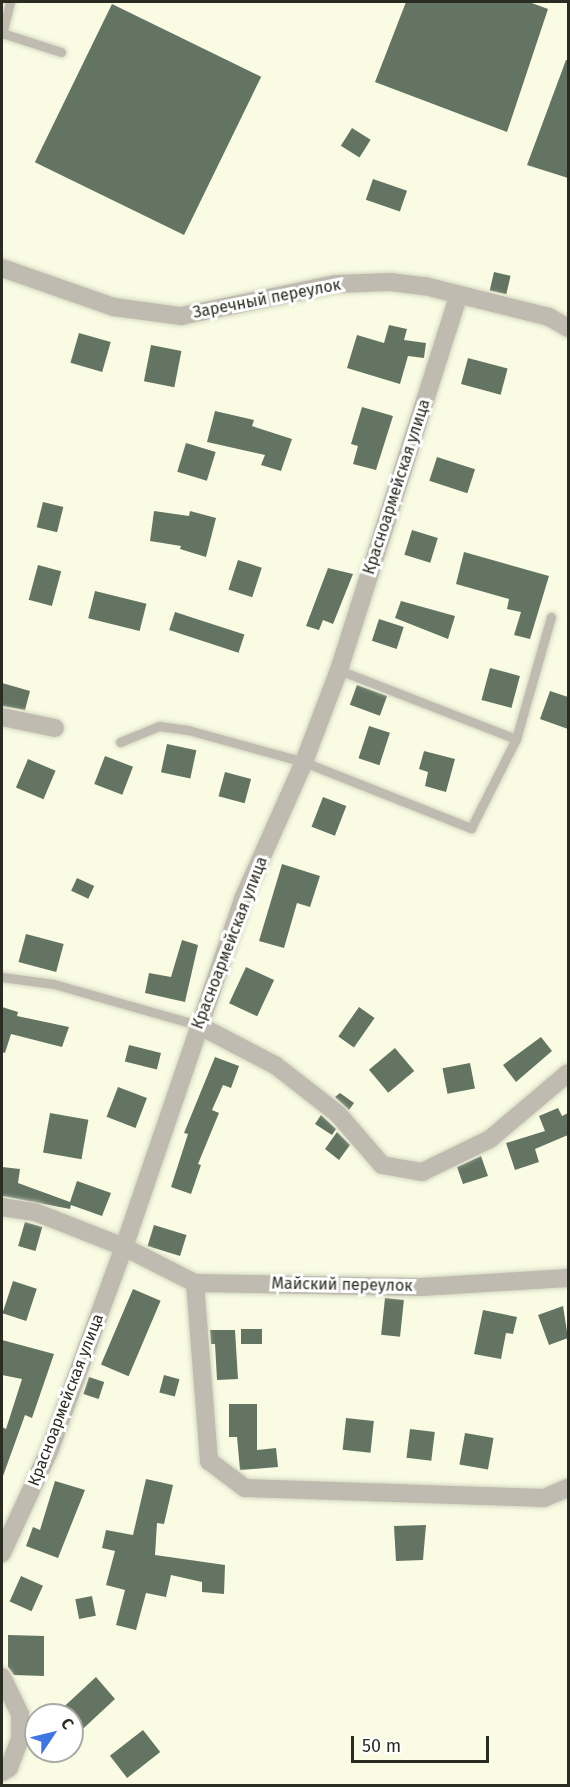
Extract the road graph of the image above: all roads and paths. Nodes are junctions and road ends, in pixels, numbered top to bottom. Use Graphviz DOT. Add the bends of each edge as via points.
graph roads {
  1 [pos="10,2"];
  2 [pos="2,34"];
  3 [pos="61,52"];
  4 [pos="2,268"];
  5 [pos="459,295"];
  6 [pos="568,328"];
  7 [pos="551,616"];
  8 [pos="339,670"];
  9 [pos="2,717"];
  10 [pos="55,728"];
  11 [pos="516,739"];
  12 [pos="120,742"];
  13 [pos="304,762"];
  14 [pos="2,977"];
  15 [pos="198,1025"];
  16 [pos="568,1073"];
  17 [pos="2,1207"];
  18 [pos="124,1246"];
  19 [pos="568,1278"];
  20 [pos="195,1283"];
  21 [pos="568,1488"];
  22 [pos="2,1553"];
  23 [pos="2,1677"];
  24 [pos="2,1772"];
  1 -- 2 [label="lane"];
  2 -- 3 [label="lane"];
  4 -- 5 [label="street, Заречный переулок" via="114,307 181,316 335,284 390,282"];
  5 -- 6 [label="street, Заречный переулок" via="549,317"];
  5 -- 8 [label="street, Красноармейская улица"];
  7 -- 11 [label="lane"];
  8 -- 11 [label="lane"];
  8 -- 13 [label="street, Красноармейская улица"];
  9 -- 10 [label="street"];
  11 -- 13 [label="lane" via="471,828"];
  12 -- 13 [label="lane" via="159,726"];
  13 -- 15 [label="street, Красноармейская улица" via="243,899"];
  14 -- 15 [label="lane" via="54,984"];
  15 -- 16 [label="street" via="275,1065 338,1114 382,1165 422,1172 490,1139"];
  15 -- 18 [label="street, Красноармейская улица"];
  17 -- 18 [label="street, Майский переулок" via="35,1212"];
  18 -- 20 [label="street, Майский переулок"];
  18 -- 22 [label="street, Красноармейская улица" via="50,1449"];
  19 -- 20 [label="street, Майский переулок" via="421,1287"];
  20 -- 21 [label="street" via="209,1461 245,1488 544,1498"];
  23 -- 24 [label="street" via="20,1714 20,1739 9,1768"];
}
